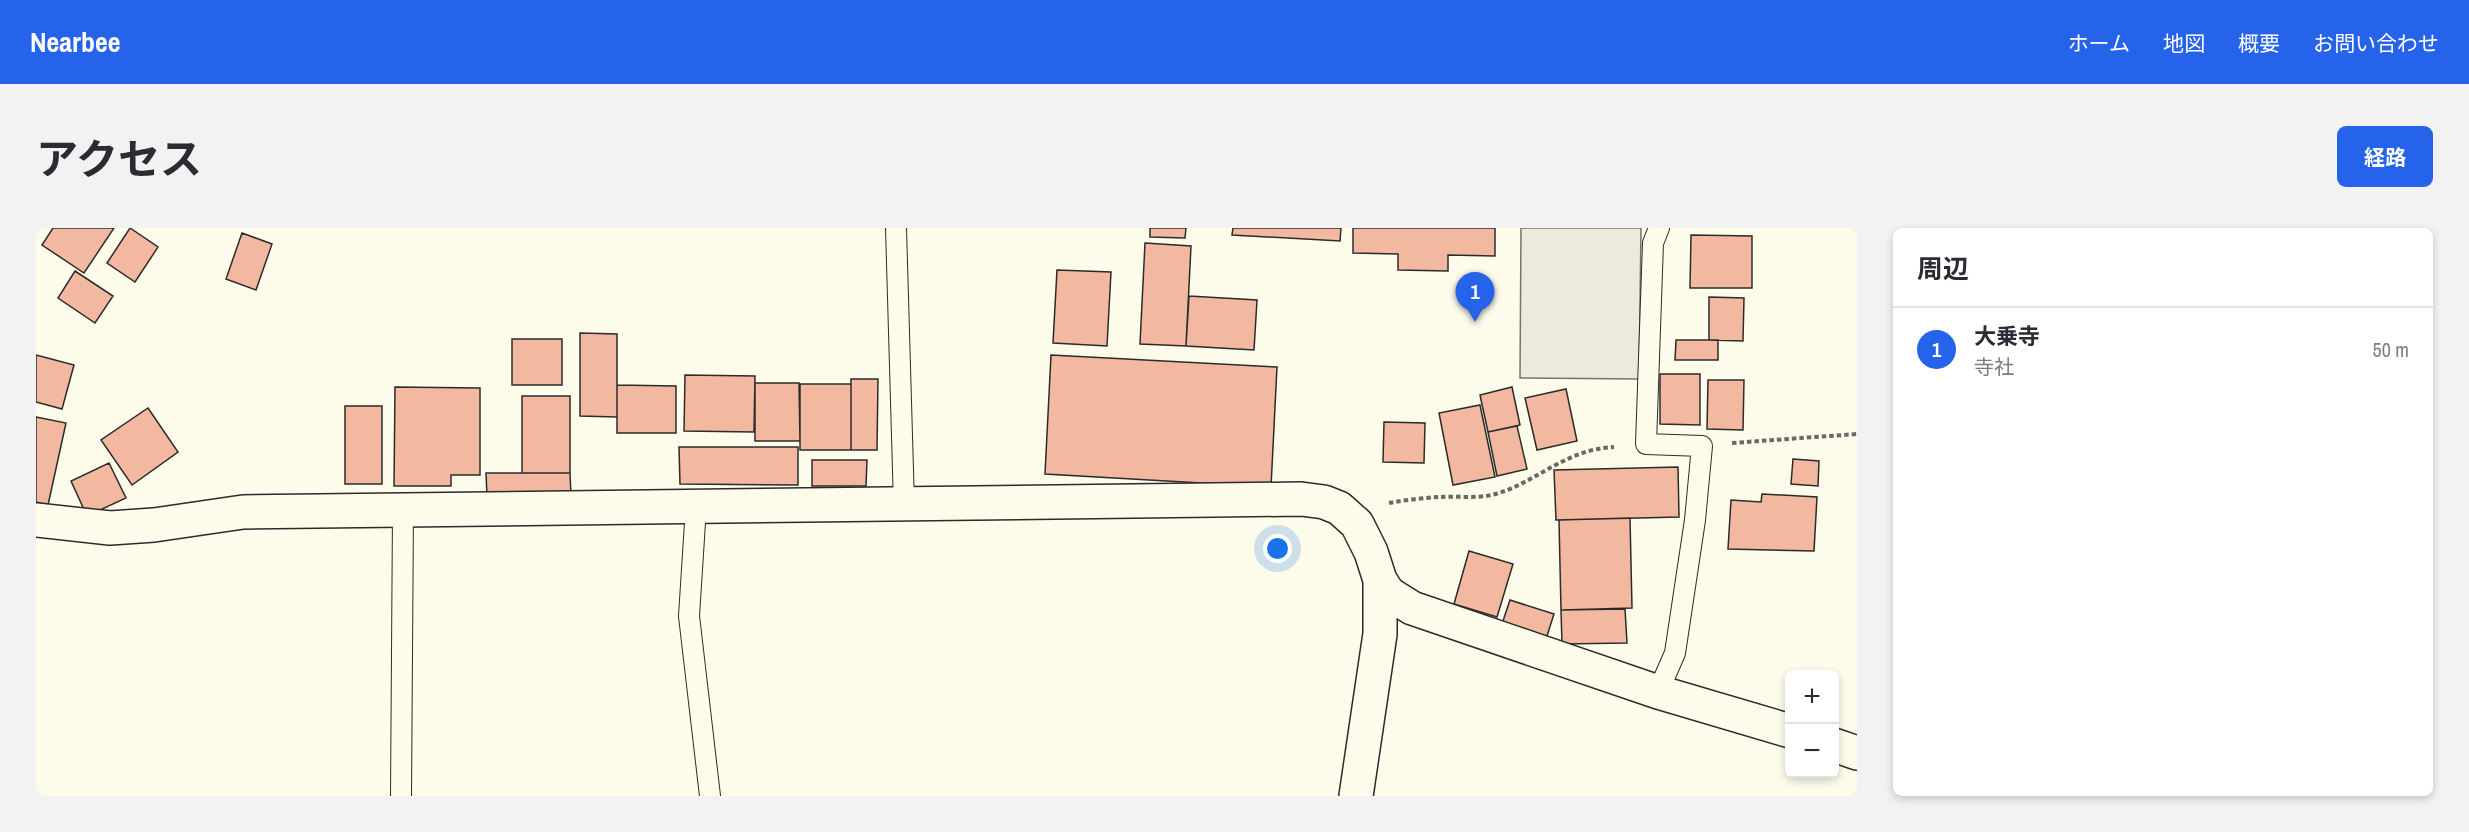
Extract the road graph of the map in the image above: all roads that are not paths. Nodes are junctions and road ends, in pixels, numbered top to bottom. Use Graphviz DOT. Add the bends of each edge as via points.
graph roads {
  1 [pos="896,228"];
  2 [pos="1659,228"];
  3 [pos="904,505"];
  4 [pos="696,507"];
  5 [pos="403,510"];
  6 [pos="36,520"];
  7 [pos="1380,580"];
  8 [pos="1658,692"];
  9 [pos="1785,730"];
  10 [pos="1839,748"];
  11 [pos="1857,753"];
  12 [pos="401,796"];
  13 [pos="710,796"];
  14 [pos="1356,796"];
  1 -- 3 [label="lane"];
  2 -- 8 [label="lane" via="1653,243 1646,444 1702,446 1675,653"];
  3 -- 4 [label="street"];
  3 -- 7 [label="street" via="1301,499 1324,502 1339,508 1357,524"];
  4 -- 5 [label="street"];
  4 -- 13 [label="lane" via="689,616"];
  5 -- 6 [label="street" via="243,512 110,528"];
  5 -- 12 [label="lane"];
  7 -- 8 [label="street" via="1388,593 1412,608"];
  7 -- 14 [label="street" via="1380,634"];
  8 -- 9 [label="street"];
  10 -- 11 [label="street"];
}
